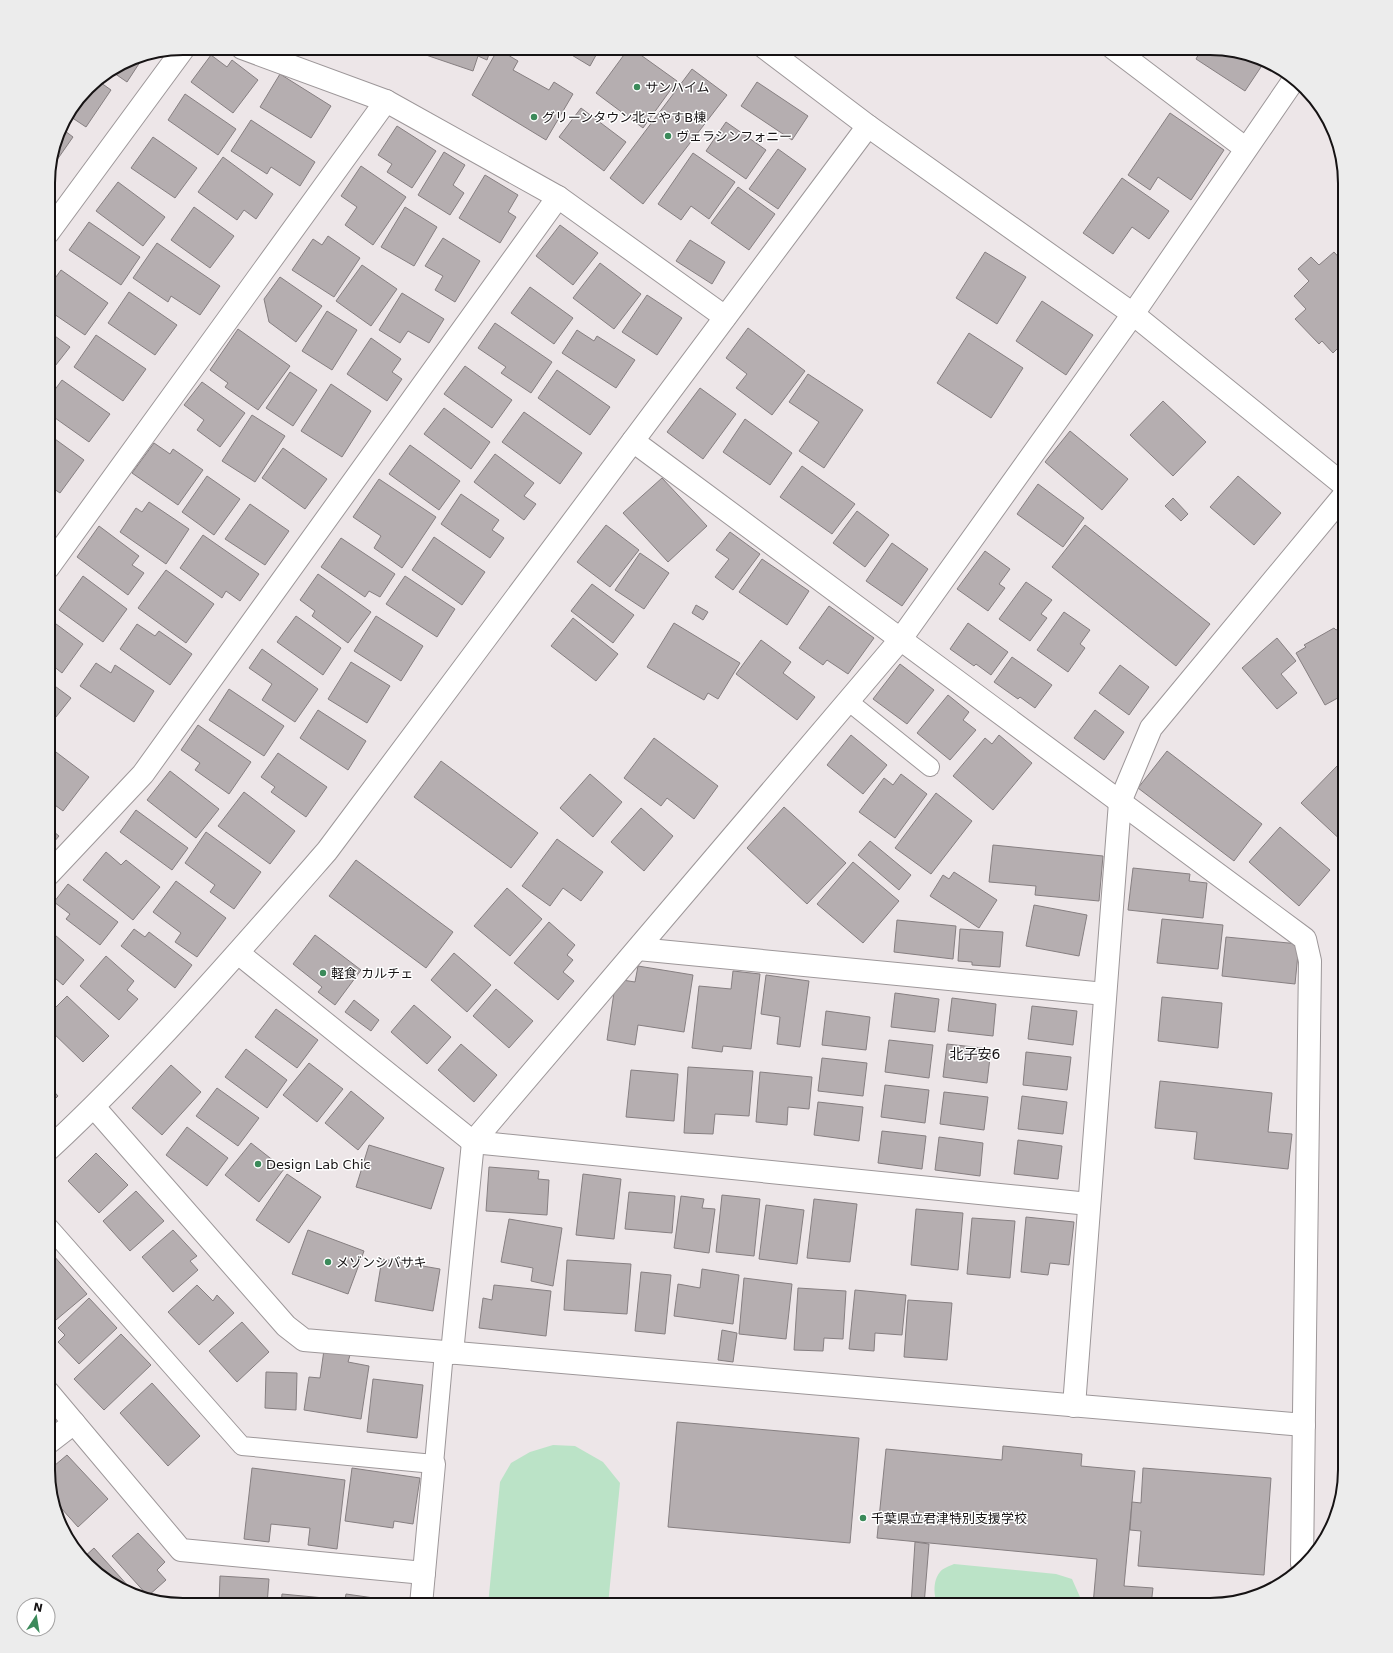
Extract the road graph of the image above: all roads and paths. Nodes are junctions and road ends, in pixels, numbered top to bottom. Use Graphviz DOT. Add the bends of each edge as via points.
graph roads {
  1 [pos="179,55"];
  2 [pos="261,55"];
  3 [pos="774,55"];
  4 [pos="1122,55"];
  5 [pos="1290,84"];
  6 [pos="386,101"];
  7 [pos="868,126"];
  8 [pos="1246,148"];
  9 [pos="558,197"];
  10 [pos="55,223"];
  11 [pos="1133,314"];
  12 [pos="726,317"];
  13 [pos="633,441"];
  14 [pos="1338,480"];
  15 [pos="1338,502"];
  16 [pos="55,558"];
  17 [pos="900,640"];
  18 [pos="848,702"];
  19 [pos="930,767"];
  20 [pos="1120,802"];
  21 [pos="55,868"];
  22 [pos="638,949"];
  23 [pos="238,953"];
  24 [pos="1105,994"];
  25 [pos="94,1107"];
  26 [pos="473,1142"];
  27 [pos="55,1143"];
  28 [pos="1089,1204"];
  29 [pos="55,1234"];
  30 [pos="448,1352"];
  31 [pos="55,1400"];
  32 [pos="1074,1406"];
  33 [pos="74,1423"];
  34 [pos="1304,1426"];
  35 [pos="55,1438"];
  36 [pos="434,1464"];
  37 [pos="1302,1558"];
  38 [pos="424,1573"];
  39 [pos="422,1598"];
  1 -- 10 [label="street"];
  2 -- 6 [label="street"];
  3 -- 7 [label="street"];
  4 -- 8 [label="street"];
  5 -- 8 [label="street"];
  6 -- 9 [label="street"];
  6 -- 16 [label="street"];
  7 -- 11 [label="street"];
  7 -- 12 [label="street"];
  8 -- 11 [label="street"];
  9 -- 12 [label="street"];
  9 -- 21 [label="street" via="143,774"];
  11 -- 14 [label="street"];
  11 -- 17 [label="street"];
  12 -- 13 [label="street"];
  13 -- 17 [label="street"];
  13 -- 23 [label="street" via="327,851"];
  15 -- 20 [label="street" via="1151,728"];
  17 -- 18 [label="street"];
  17 -- 20 [label="street"];
  18 -- 19 [label="lane"];
  18 -- 22 [label="street"];
  20 -- 24 [label="street"];
  20 -- 34 [label="street" via="1305,939 1310,961"];
  22 -- 24 [label="street"];
  22 -- 26 [label="street"];
  23 -- 25 [label="street"];
  23 -- 26 [label="street"];
  24 -- 28 [label="street"];
  25 -- 27 [label="street"];
  25 -- 30 [label="street" via="286,1326 304,1340"];
  26 -- 28 [label="street"];
  26 -- 30 [label="street"];
  28 -- 32 [label="street"];
  29 -- 36 [label="lane" via="242,1446"];
  30 -- 32 [label="street"];
  30 -- 36 [label="lane"];
  31 -- 33 [label="street"];
  32 -- 34 [label="street"];
  33 -- 35 [label="street"];
  33 -- 38 [label="street" via="181,1550"];
  34 -- 37 [label="street"];
  36 -- 38 [label="street"];
  38 -- 39 [label="street"];
}
